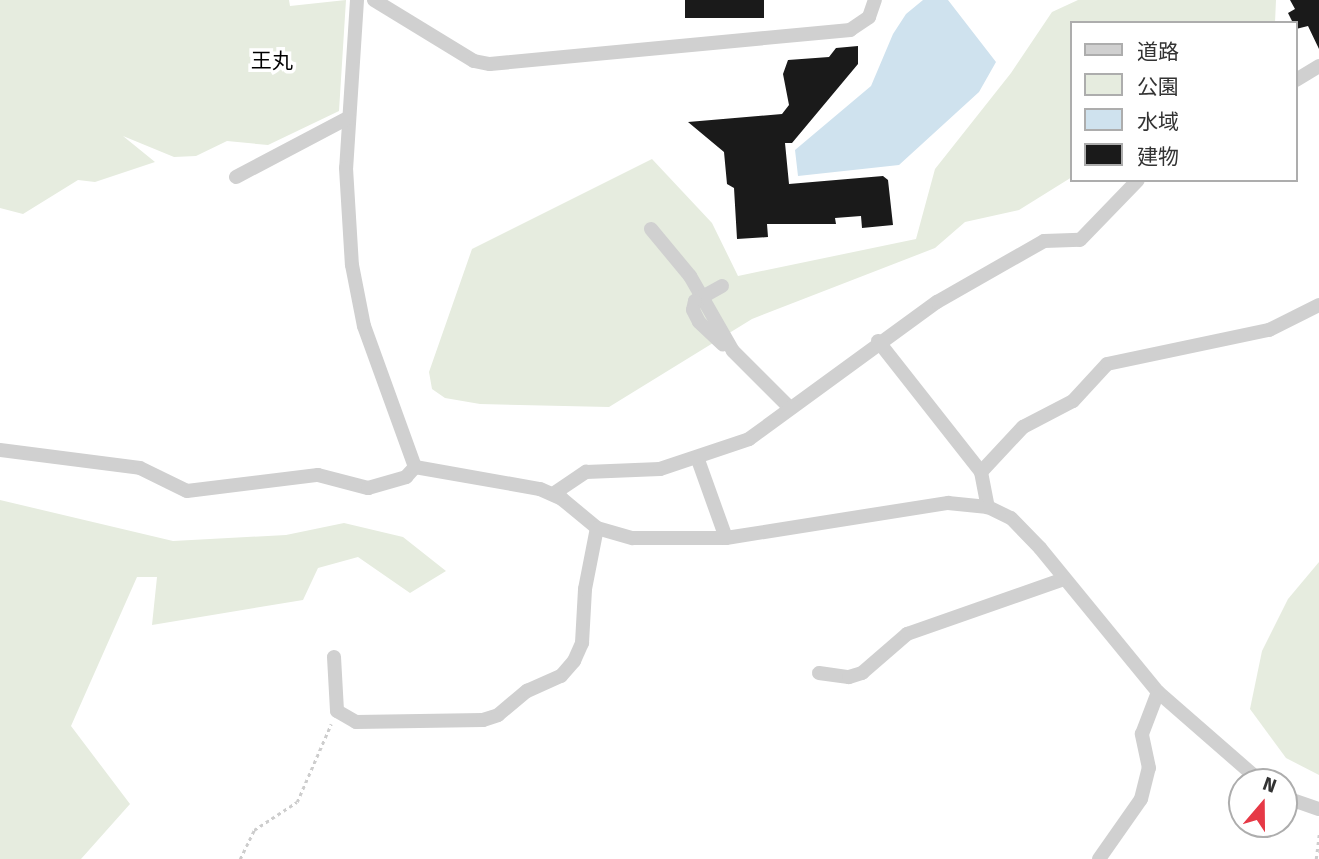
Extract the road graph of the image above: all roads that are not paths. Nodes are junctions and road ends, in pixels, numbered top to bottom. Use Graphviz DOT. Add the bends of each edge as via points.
graph roads {
  1 [pos="357,0"];
  2 [pos="373,0"];
  3 [pos="875,0"];
  4 [pos="1319,66"];
  5 [pos="1298,79"];
  6 [pos="348,118"];
  7 [pos="236,177"];
  8 [pos="1136,182"];
  9 [pos="651,229"];
  10 [pos="722,286"];
  11 [pos="701,298"];
  12 [pos="1319,305"];
  13 [pos="878,341"];
  14 [pos="790,408"];
  15 [pos="0,450"];
  16 [pos="697,457"];
  17 [pos="415,467"];
  18 [pos="981,472"];
  19 [pos="318,475"];
  20 [pos="312,490"];
  21 [pos="553,494"];
  22 [pos="988,507"];
  23 [pos="597,528"];
  24 [pos="726,538"];
  25 [pos="1064,579"];
  26 [pos="334,657"];
  27 [pos="819,673"];
  28 [pos="1158,692"];
  29 [pos="1245,768"];
  30 [pos="1298,802"];
  31 [pos="1319,809"];
  32 [pos="1099,859"];
  1 -- 6 [label="street"];
  2 -- 3 [label="street" via="474,61 489,64 841,32 860,26"];
  4 -- 5 [label="street"];
  6 -- 7 [label="street"];
  6 -- 17 [label="street" via="354,277 364,326"];
  8 -- 13 [label="street" via="1080,240 1044,241"];
  9 -- 11 [label="street" via="690,276"];
  10 -- 11 [label="street"];
  11 -- 14 [label="street" via="695,301 694,316"];
  12 -- 18 [label="street" via="1269,330 1107,363 1073,401 1023,427"];
  13 -- 14 [label="street"];
  13 -- 18 [label="street"];
  14 -- 16 [label="street" via="749,439"];
  15 -- 19 [label="street" via="140,468 187,491"];
  16 -- 21 [label="street" via="660,469 586,471"];
  16 -- 24 [label="street"];
  17 -- 19 [label="street" via="406,477 368,488"];
  17 -- 21 [label="street"];
  18 -- 22 [label="street"];
  19 -- 20 [label="street"];
  21 -- 23 [label="street"];
  22 -- 24 [label="street" via="948,503"];
  22 -- 25 [label="street" via="1011,518"];
  23 -- 24 [label="street" via="634,538"];
  23 -- 26 [label="street" via="585,589 582,643 561,676 527,691 483,720 356,722 337,711"];
  25 -- 27 [label="street" via="907,634 862,673 849,677"];
  25 -- 28 [label="street"];
  28 -- 29 [label="street"];
  28 -- 32 [label="street" via="1142,734 1149,768 1141,799"];
  30 -- 31 [label="street"];
}
